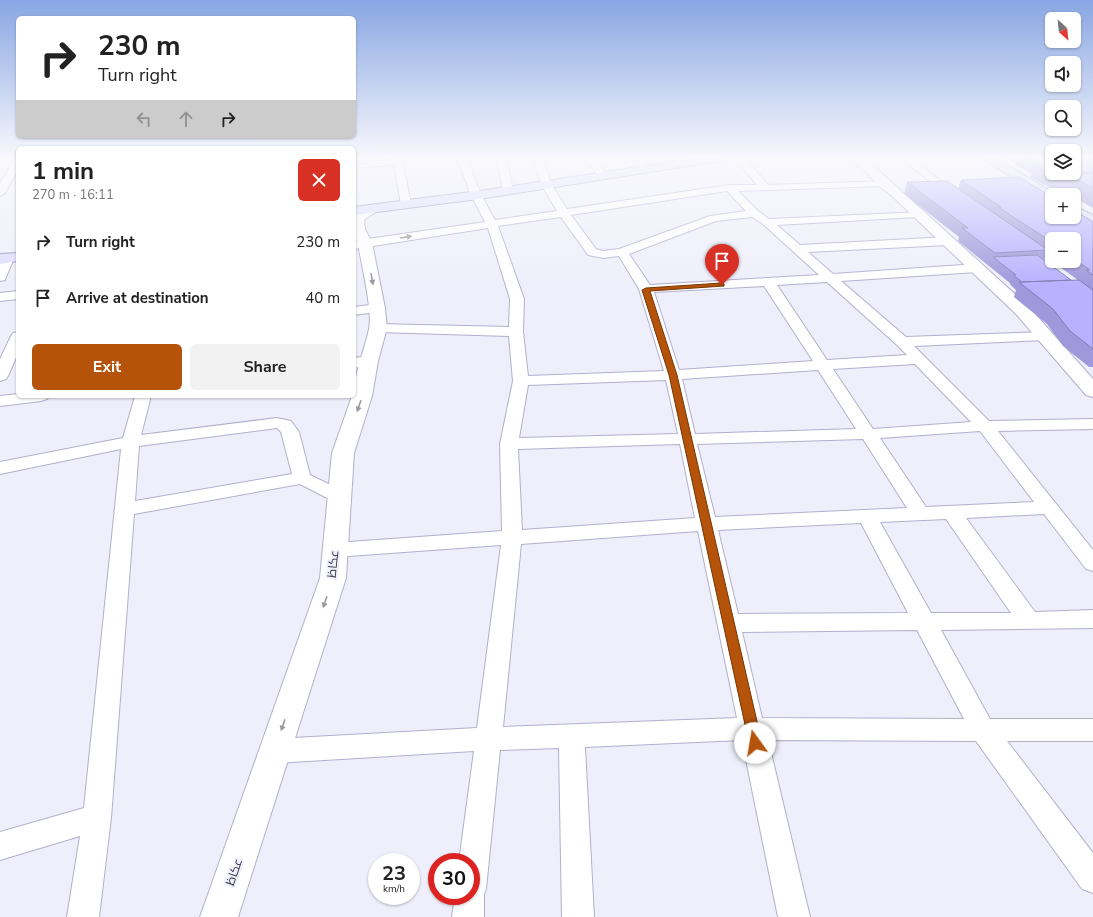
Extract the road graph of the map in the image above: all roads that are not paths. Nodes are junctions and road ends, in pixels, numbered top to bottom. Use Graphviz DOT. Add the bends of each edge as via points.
graph roads {
  1 [pos="405,201"];
  2 [pos="431,201"];
  3 [pos="479,201"];
  4 [pos="556,201"];
  5 [pos="641,201"];
  6 [pos="742,201"];
  7 [pos="906,201"];
  8 [pos="960,201"];
  9 [pos="406,204"];
  10 [pos="964,204"];
  11 [pos="363,210"];
  12 [pos="563,212"];
  13 [pos="754,213"];
  14 [pos="918,214"];
  15 [pos="1081,214"];
  16 [pos="1093,221"];
  17 [pos="767,222"];
  18 [pos="492,224"];
  19 [pos="948,241"];
  20 [pos="360,244"];
  21 [pos="798,249"];
  22 [pos="622,252"];
  23 [pos="9,258"];
  24 [pos="977,268"];
  25 [pos="0,277"];
  26 [pos="830,278"];
  27 [pos="768,282"];
  28 [pos="646,290"];
  29 [pos="16,295"];
  30 [pos="0,297"];
  31 [pos="370,316"];
  32 [pos="516,332"];
  33 [pos="1045,336"];
  34 [pos="16,340"];
  35 [pos="902,342"];
  36 [pos="9,353"];
  37 [pos="918,359"];
  38 [pos="362,362"];
  39 [pos="824,366"];
  40 [pos="673,375"];
  41 [pos="0,376"];
  42 [pos="521,381"];
  43 [pos="1093,391"];
  44 [pos="25,398"];
  45 [pos="142,398"];
  46 [pos="0,401"];
  47 [pos="1093,424"];
  48 [pos="985,426"];
  49 [pos="868,434"];
  50 [pos="688,439"];
  51 [pos="131,442"];
  52 [pos="509,444"];
  53 [pos="0,468"];
  54 [pos="302,478"];
  55 [pos="340,497"];
  56 [pos="1047,508"];
  57 [pos="125,509"];
  58 [pos="952,513"];
  59 [pos="921,514"];
  60 [pos="867,516"];
  61 [pos="706,524"];
  62 [pos="512,537"];
  63 [pos="335,550"];
  64 [pos="1093,564"];
  65 [pos="1093,619"];
  66 [pos="924,622"];
  67 [pos="1029,622"];
  68 [pos="729,623"];
  69 [pos="982,728"];
  70 [pos="752,729"];
  71 [pos="1093,730"];
  72 [pos="572,736"];
  73 [pos="487,739"];
  74 [pos="275,751"];
  75 [pos="97,818"];
  76 [pos="0,846"];
  77 [pos="475,853"];
  78 [pos="1093,878"];
  79 [pos="469,905"];
  80 [pos="84,917"];
  81 [pos="219,917"];
  82 [pos="468,917"];
  83 [pos="578,917"];
  84 [pos="794,917"];
  1 -- 9 [label="street"];
  2 -- 9 [label="main road"];
  3 -- 18 [label="street"];
  4 -- 12 [label="street"];
  5 -- 12 [label="street"];
  6 -- 13 [label="street"];
  7 -- 14 [label="street"];
  8 -- 10 [label="street"];
  9 -- 11 [label="main road"];
  11 -- 20 [label="street, عكاظ" via="365,212 357,220"];
  12 -- 18 [label="street"];
  12 -- 22 [label="street" via="592,252 607,255"];
  13 -- 17 [label="street"];
  13 -- 22 [label="street" via="714,218"];
  14 -- 17 [label="street"];
  14 -- 19 [label="street"];
  15 -- 16 [label="main road"];
  17 -- 21 [label="street"];
  20 -- 18 [label="street, one-way"];
  18 -- 32 [label="street" via="516,298"];
  19 -- 21 [label="street"];
  19 -- 24 [label="street"];
  20 -- 31 [label="street, عكاظ, one-way"];
  21 -- 26 [label="street"];
  22 -- 28 [label="street"];
  23 -- 25 [label="street"];
  24 -- 26 [label="street"];
  24 -- 33 [label="street" via="1022,310"];
  26 -- 27 [label="street"];
  26 -- 35 [label="street"];
  27 -- 28 [label="street"];
  27 -- 39 [label="street"];
  28 -- 40 [label="street"];
  29 -- 30 [label="street"];
  31 -- 32 [label="street"];
  31 -- 38 [label="street, عكاظ"];
  32 -- 42 [label="street"];
  33 -- 35 [label="street"];
  33 -- 43 [label="street"];
  34 -- 36 [label="street"];
  35 -- 37 [label="street"];
  36 -- 41 [label="street"];
  37 -- 39 [label="street"];
  37 -- 48 [label="street"];
  38 -- 55 [label="street, عكاظ, one-way" via="362,396 343,453"];
  39 -- 40 [label="street"];
  39 -- 49 [label="street"];
  40 -- 42 [label="street"];
  40 -- 50 [label="street"];
  42 -- 52 [label="street"];
  44 -- 46 [label="street"];
  45 -- 51 [label="street"];
  47 -- 48 [label="street"];
  48 -- 49 [label="street"];
  48 -- 56 [label="street"];
  49 -- 50 [label="street"];
  49 -- 59 [label="street"];
  50 -- 52 [label="street"];
  50 -- 61 [label="street"];
  51 -- 53 [label="street"];
  51 -- 54 [label="street" via="277,423 285,425 290,432"];
  51 -- 57 [label="street"];
  52 -- 62 [label="street"];
  54 -- 55 [label="street"];
  54 -- 57 [label="street"];
  55 -- 63 [label="street, عكاظ"];
  56 -- 58 [label="street"];
  56 -- 64 [label="street"];
  57 -- 75 [label="street"];
  58 -- 59 [label="street"];
  58 -- 67 [label="street"];
  59 -- 60 [label="street"];
  60 -- 61 [label="street"];
  60 -- 66 [label="street"];
  61 -- 62 [label="street"];
  61 -- 68 [label="street"];
  62 -- 63 [label="street"];
  62 -- 73 [label="street"];
  63 -- 74 [label="street, عكاظ, one-way" via="333,578"];
  65 -- 67 [label="street"];
  66 -- 67 [label="street"];
  66 -- 68 [label="street"];
  66 -- 69 [label="street"];
  68 -- 70 [label="street"];
  69 -- 70 [label="street"];
  69 -- 71 [label="street"];
  69 -- 78 [label="street"];
  70 -- 72 [label="street"];
  70 -- 84 [label="street"];
  72 -- 73 [label="street"];
  72 -- 83 [label="street"];
  73 -- 74 [label="street"];
  73 -- 77 [label="street"];
  74 -- 81 [label="street, عكاظ"];
  75 -- 76 [label="street"];
  75 -- 80 [label="street"];
  79 -- 82 [label="street"];
}
